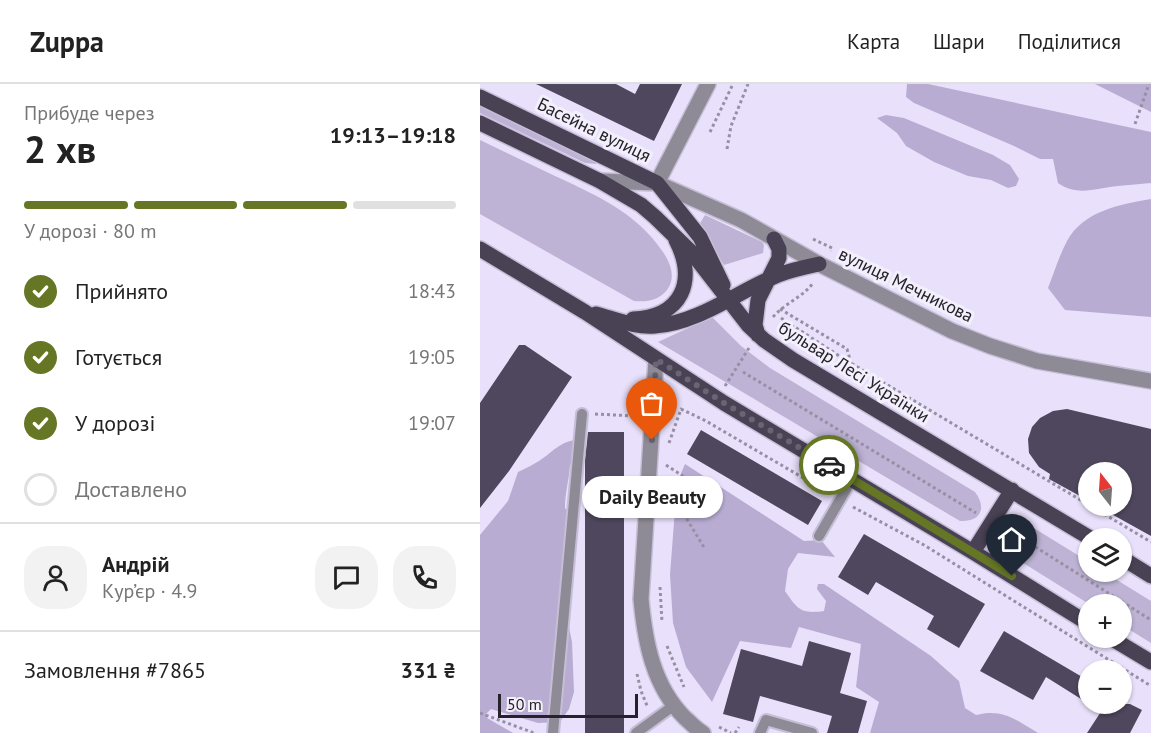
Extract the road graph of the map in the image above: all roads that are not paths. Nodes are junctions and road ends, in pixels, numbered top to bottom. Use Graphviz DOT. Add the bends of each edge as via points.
graph roads {
  1 [pos="708,84"];
  2 [pos="480,97"];
  3 [pos="480,123"];
  4 [pos="600,182"];
  5 [pos="657,183"];
  6 [pos="673,234"];
  7 [pos="774,239"];
  8 [pos="480,249"];
  9 [pos="819,264"];
  10 [pos="769,279"];
  11 [pos="728,299"];
  12 [pos="585,312"];
  13 [pos="618,320"];
  14 [pos="758,335"];
  15 [pos="656,359"];
  16 [pos="1151,381"];
  17 [pos="582,414"];
  18 [pos="852,478"];
  19 [pos="1012,490"];
  20 [pos="1078,531"];
  21 [pos="819,536"];
  22 [pos="973,552"];
  23 [pos="1132,564"];
  24 [pos="1151,576"];
  25 [pos="1078,617"];
  26 [pos="1128,648"];
  27 [pos="1151,662"];
  28 [pos="673,706"];
  29 [pos="700,732"];
  30 [pos="553,733"];
  31 [pos="636,733"];
  32 [pos="760,733"];
  33 [pos="812,733"];
  1 -- 5 [label="street"];
  2 -- 5 [label="main road, Басейна вулиця"];
  3 -- 4 [label="main road"];
  4 -- 5 [label="street, вулиця Мечникова"];
  4 -- 6 [label="main road, бульвар Лесі Українки" via="641,205"];
  5 -- 7 [label="street, вулиця Мечникова"];
  5 -- 11 [label="main road" via="700,237"];
  6 -- 11 [label="main road, бульвар Лесі Українки"];
  6 -- 13 [label="main road" via="685,269 681,298 665,312"];
  7 -- 9 [label="street, вулиця Мечникова"];
  7 -- 10 [label="main road" via="779,258"];
  8 -- 12 [label="main road"];
  9 -- 10 [label="main road"];
  9 -- 16 [label="street, вулиця Мечникова" via="990,346 1037,361"];
  10 -- 11 [label="main road"];
  10 -- 14 [label="main road" via="755,313"];
  11 -- 13 [label="main road" via="692,317 655,326"];
  11 -- 14 [label="main road, бульвар Лесі Українки"];
  12 -- 13 [label="main road"];
  12 -- 15 [label="main road"];
  14 -- 19 [label="main road, бульвар Лесі Українки" via="793,360"];
  15 -- 18 [label="main road"];
  15 -- 28 [label="street" via="641,598 650,658"];
  17 -- 30 [label="lane"];
  18 -- 21 [label="lane"];
  18 -- 22 [label="main road"];
  19 -- 20 [label="main road, бульвар Лесі Українки"];
  19 -- 22 [label="main road"];
  22 -- 25 [label="main road"];
  23 -- 24 [label="main road"];
  26 -- 27 [label="main road"];
  28 -- 29 [label="street"];
  28 -- 31 [label="lane"];
  32 -- 33 [label="lane" via="766,720"];
}
